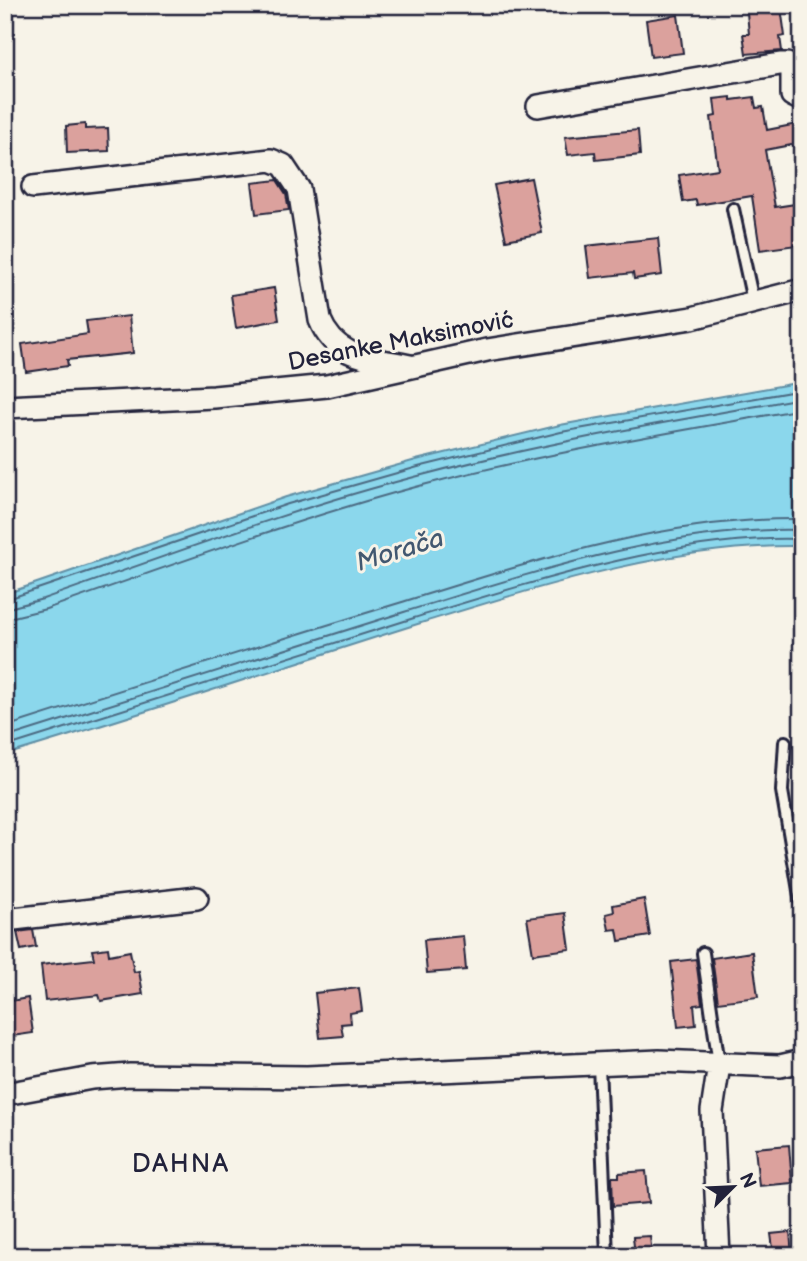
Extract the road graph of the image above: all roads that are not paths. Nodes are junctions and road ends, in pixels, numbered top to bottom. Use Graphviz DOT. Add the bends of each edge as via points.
graph roads {
  1 [pos="802,100"];
  2 [pos="538,106"];
  3 [pos="33,187"];
  4 [pos="733,209"];
  5 [pos="802,290"];
  6 [pos="753,301"];
  7 [pos="415,367"];
  8 [pos="5,407"];
  9 [pos="785,743"];
  10 [pos="197,898"];
  11 [pos="802,908"];
  12 [pos="5,920"];
  13 [pos="703,953"];
  14 [pos="802,1061"];
  15 [pos="599,1065"];
  16 [pos="719,1065"];
  17 [pos="5,1094"];
  18 [pos="607,1256"];
  19 [pos="719,1256"];
  1 -- 2 [label="street" via="792,95 792,70 780,64"];
  3 -- 7 [label="street" via="271,160 283,165 299,189 320,320 327,337 338,348 355,354"];
  4 -- 6 [label="lane"];
  5 -- 6 [label="street, Desanke Maksimović"];
  6 -- 7 [label="street, Desanke Maksimović" via="692,318 487,350"];
  7 -- 8 [label="street, Desanke Maksimović" via="274,392"];
  9 -- 11 [label="lane" via="782,791"];
  10 -- 12 [label="street"];
  13 -- 16 [label="lane"];
  14 -- 16 [label="street" via="780,1066"];
  15 -- 16 [label="street" via="659,1060"];
  15 -- 17 [label="street" via="307,1077 130,1075"];
  15 -- 18 [label="lane"];
  16 -- 19 [label="street" via="712,1111"];
}
